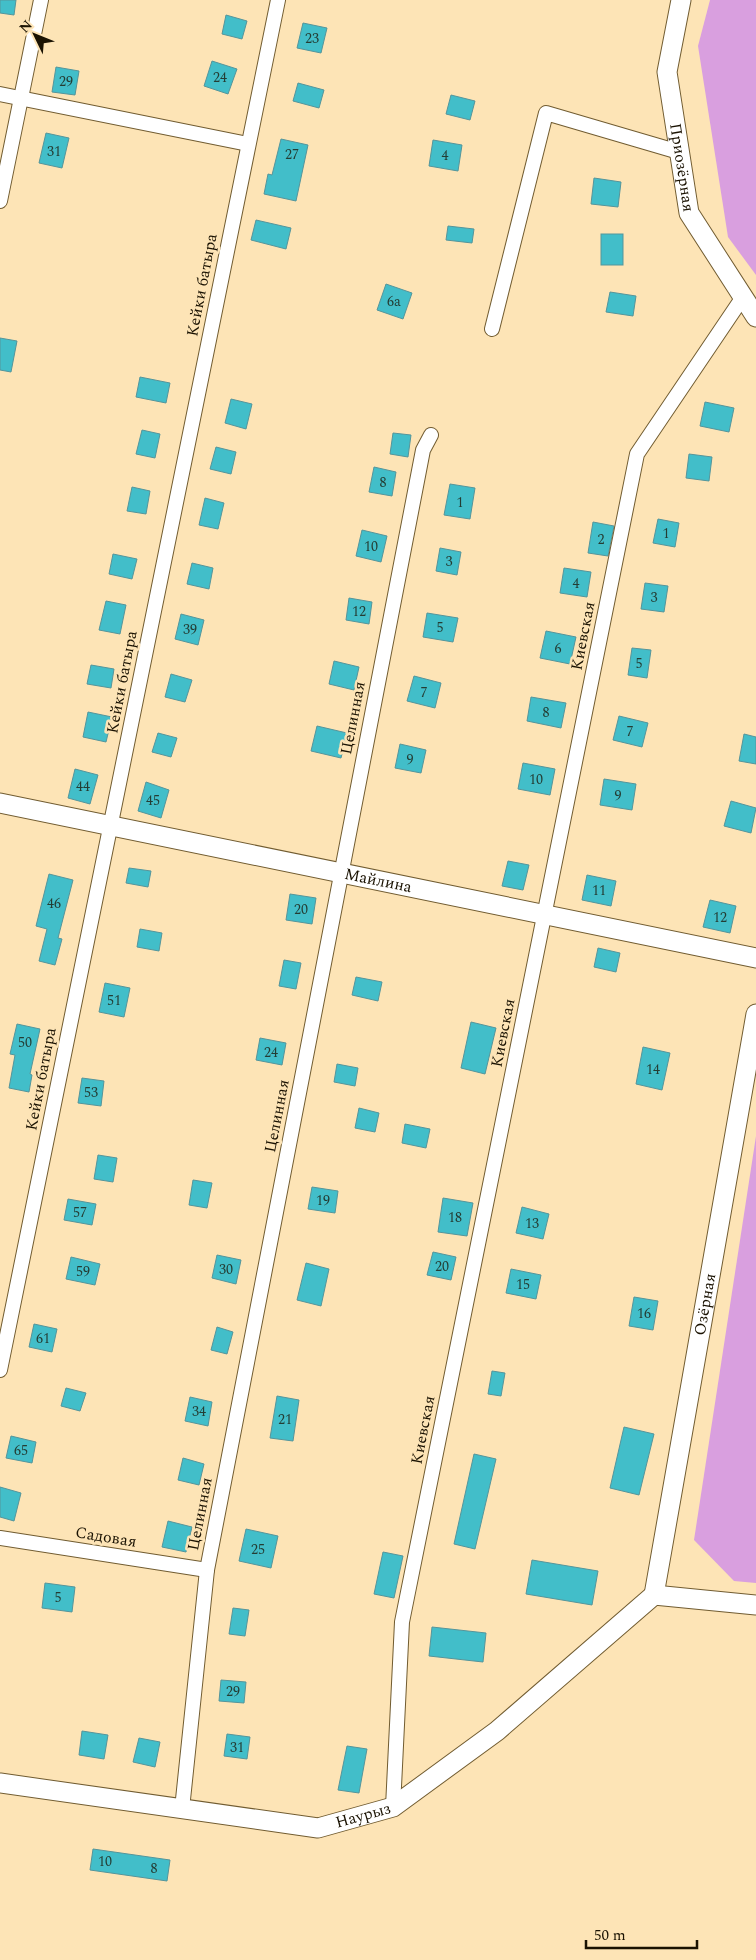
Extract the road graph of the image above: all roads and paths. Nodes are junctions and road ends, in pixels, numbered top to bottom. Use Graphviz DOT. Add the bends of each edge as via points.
graph roads {
  1 [pos="41,0"];
  2 [pos="278,0"];
  3 [pos="681,0"];
  4 [pos="0,94"];
  5 [pos="21,98"];
  6 [pos="248,144"];
  7 [pos="679,152"];
  8 [pos="0,201"];
  9 [pos="743,298"];
  10 [pos="756,317"];
  11 [pos="492,329"];
  12 [pos="431,435"];
  13 [pos="0,803"];
  14 [pos="110,826"];
  15 [pos="342,873"];
  16 [pos="544,915"];
  17 [pos="756,958"];
  18 [pos="756,1014"];
  19 [pos="0,1370"];
  20 [pos="0,1538"];
  21 [pos="207,1570"];
  22 [pos="654,1595"];
  23 [pos="756,1606"];
  24 [pos="0,1783"];
  25 [pos="393,1807"];
  26 [pos="182,1809"];
  1 -- 5 [label="street"];
  2 -- 6 [label="street, Кейки батыра"];
  3 -- 7 [label="street, Приозёрная" via="667,72"];
  4 -- 5 [label="street"];
  5 -- 6 [label="street"];
  5 -- 8 [label="street"];
  6 -- 14 [label="street, Кейки батыра"];
  7 -- 9 [label="street, Приозёрная" via="688,213"];
  7 -- 11 [label="street" via="546,113"];
  9 -- 10 [label="street, Приозёрная"];
  9 -- 16 [label="street, Киевская" via="637,454"];
  12 -- 15 [label="street, Целинная" via="423,450"];
  13 -- 14 [label="street, Майлина"];
  14 -- 15 [label="street, Майлина"];
  14 -- 19 [label="street, Кейки батыра"];
  15 -- 16 [label="street, Майлина"];
  15 -- 21 [label="street, Целинная"];
  16 -- 17 [label="street, Майлина"];
  16 -- 25 [label="street, Киевская" via="402,1622"];
  18 -- 22 [label="street, Озёрная"];
  20 -- 21 [label="street, Садовая"];
  21 -- 26 [label="street, Целинная"];
  22 -- 23 [label="street"];
  22 -- 25 [label="street, Наурыз" via="497,1731"];
  24 -- 26 [label="street, Наурыз"];
  25 -- 26 [label="street, Наурыз" via="318,1828"];
}
